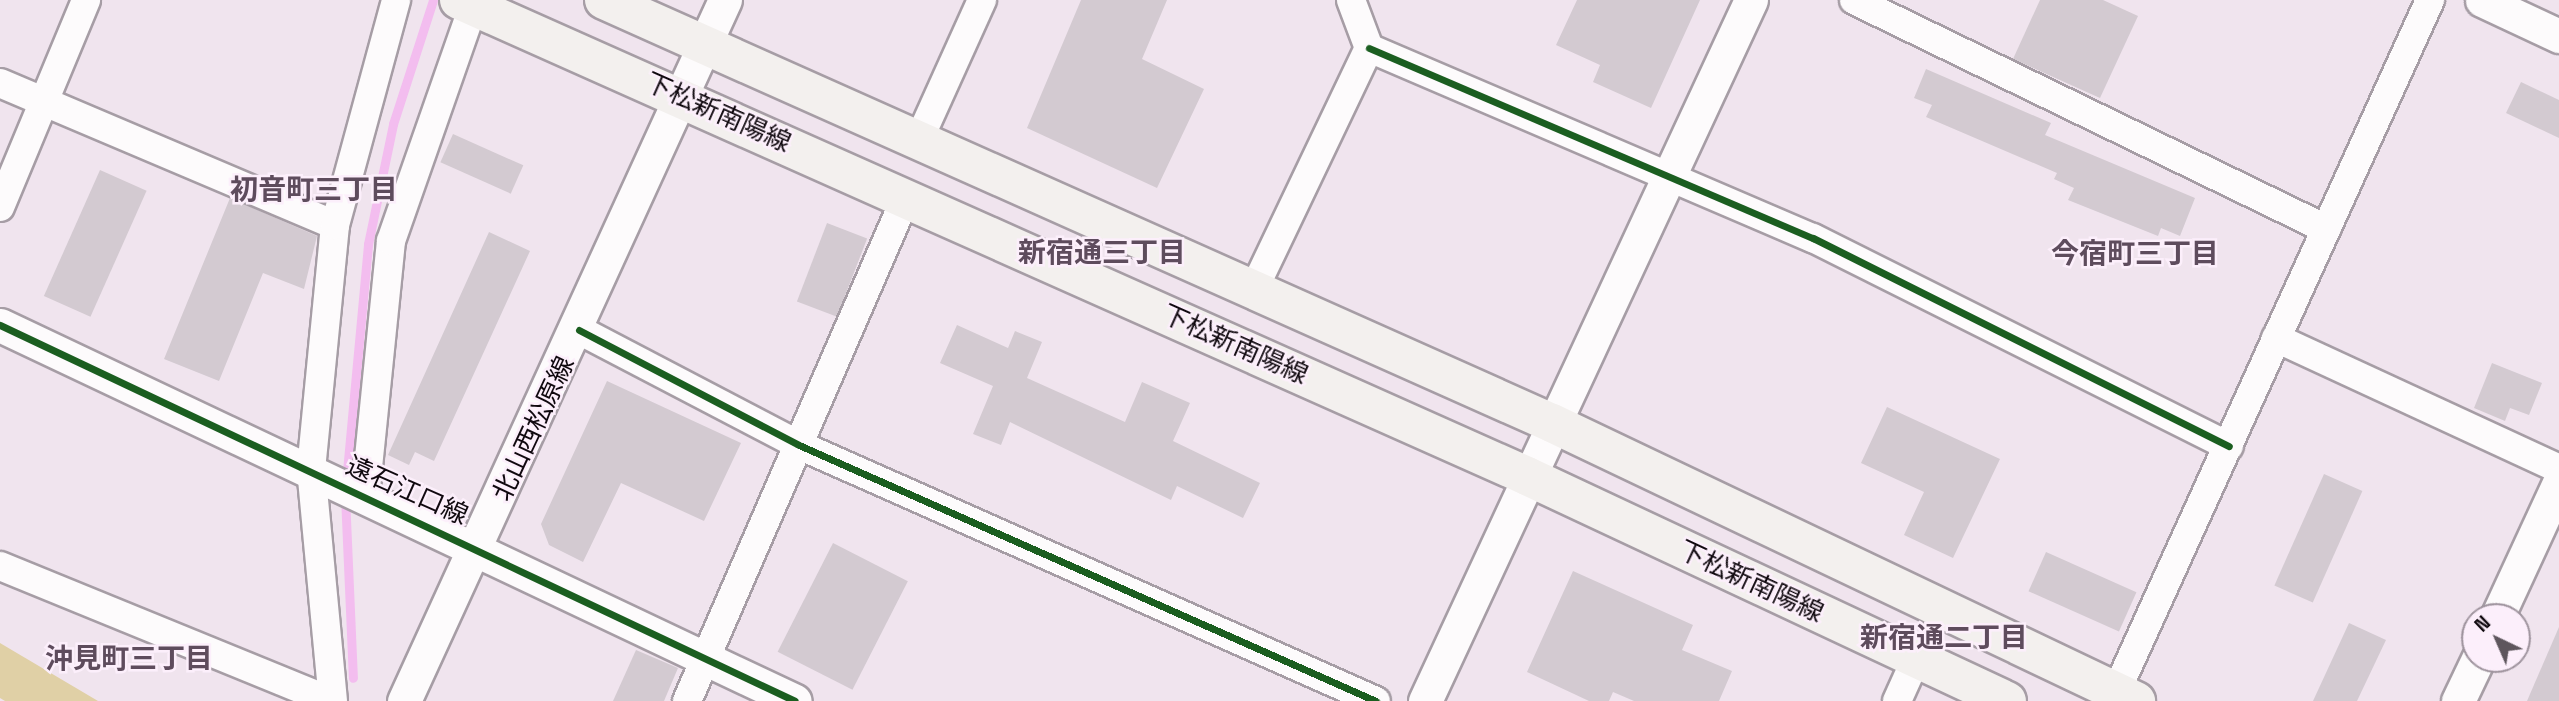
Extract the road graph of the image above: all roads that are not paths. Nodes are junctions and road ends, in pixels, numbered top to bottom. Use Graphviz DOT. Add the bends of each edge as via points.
graph roads {
  1 [pos="86,0"];
  2 [pos="396,0"];
  3 [pos="604,0"];
  4 [pos="725,0"];
  5 [pos="982,0"];
  6 [pos="1351,0"];
  7 [pos="1751,0"];
  8 [pos="1854,0"];
  9 [pos="2430,0"];
  10 [pos="2482,0"];
  11 [pos="466,3"];
  12 [pos="2559,36"];
  13 [pos="703,45"];
  14 [pos="1368,48"];
  15 [pos="0,83"];
  16 [pos="679,94"];
  17 [pos="44,102"];
  18 [pos="917,144"];
  19 [pos="1667,172"];
  20 [pos="906,197"];
  21 [pos="0,207"];
  22 [pos="335,225"];
  23 [pos="2326,229"];
  24 [pos="1252,291"];
  25 [pos="2,330"];
  26 [pos="579,330"];
  27 [pos="2276,338"];
  28 [pos="1552,423"];
  29 [pos="799,445"];
  30 [pos="2228,446"];
  31 [pos="2559,469"];
  32 [pos="319,474"];
  33 [pos="1527,476"];
  34 [pos="2559,483"];
  35 [pos="364,496"];
  36 [pos="480,547"];
  37 [pos="0,566"];
  38 [pos="2503,603"];
  39 [pos="710,659"];
  40 [pos="1916,659"];
  41 [pos="2471,673"];
  42 [pos="2126,696"];
  43 [pos="332,701"];
  44 [pos="404,701"];
  45 [pos="687,701"];
  46 [pos="795,701"];
  47 [pos="1376,701"];
  48 [pos="1425,701"];
  49 [pos="1897,701"];
  50 [pos="2007,701"];
  51 [pos="2458,701"];
  1 -- 17 [label="street"];
  2 -- 22 [label="street"];
  3 -- 13 [label="main road, 下松新南陽線"];
  4 -- 13 [label="street, 北山西松原線"];
  5 -- 18 [label="street"];
  6 -- 14 [label="street"];
  7 -- 19 [label="street"];
  8 -- 23 [label="street"];
  9 -- 23 [label="street"];
  10 -- 12 [label="street"];
  11 -- 16 [label="main road, 下松新南陽線"];
  11 -- 35 [label="street" via="391,241"];
  13 -- 16 [label="street, 北山西松原線"];
  13 -- 18 [label="main road, 下松新南陽線"];
  14 -- 19 [label="street"];
  14 -- 24 [label="street"];
  15 -- 17 [label="street"];
  16 -- 20 [label="main road, 下松新南陽線"];
  16 -- 26 [label="street, 北山西松原線"];
  17 -- 21 [label="street"];
  17 -- 22 [label="street"];
  18 -- 24 [label="main road, 下松新南陽線"];
  19 -- 28 [label="street"];
  19 -- 30 [label="street"];
  20 -- 29 [label="street"];
  20 -- 33 [label="main road, 下松新南陽線"];
  22 -- 32 [label="street"];
  23 -- 27 [label="street"];
  24 -- 28 [label="main road, 下松新南陽線"];
  25 -- 32 [label="street, 遠石江口線"];
  26 -- 29 [label="street"];
  26 -- 36 [label="street, 北山西松原線"];
  27 -- 30 [label="street"];
  27 -- 31 [label="street"];
  28 -- 33 [label="street"];
  28 -- 42 [label="main road, 下松新南陽線"];
  29 -- 39 [label="street"];
  29 -- 47 [label="street"];
  30 -- 42 [label="street"];
  32 -- 35 [label="street, 遠石江口線"];
  32 -- 43 [label="street"];
  33 -- 40 [label="main road, 下松新南陽線"];
  33 -- 48 [label="street"];
  34 -- 38 [label="street"];
  35 -- 36 [label="street, 遠石江口線"];
  36 -- 39 [label="street, 遠石江口線"];
  36 -- 44 [label="street, 北山西松原線"];
  37 -- 43 [label="street"];
  39 -- 45 [label="street"];
  39 -- 46 [label="street, 遠石江口線"];
  40 -- 49 [label="street"];
  40 -- 50 [label="main road, 下松新南陽線"];
  41 -- 51 [label="street"];
}
